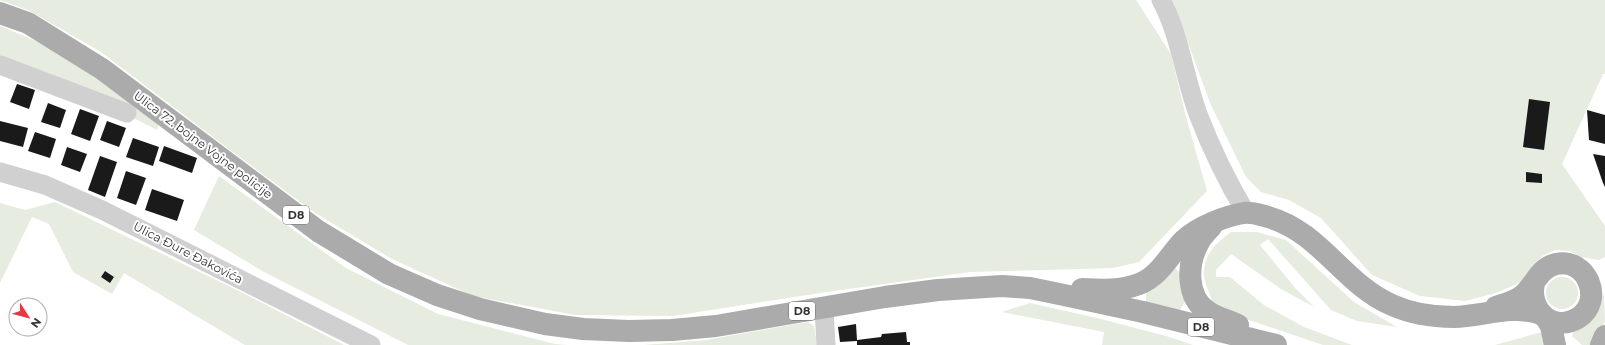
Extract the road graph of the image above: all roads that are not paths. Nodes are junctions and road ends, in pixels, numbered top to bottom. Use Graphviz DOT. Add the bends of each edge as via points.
graph roads {
  1 [pos="1161,0"];
  2 [pos="0,13"];
  3 [pos="0,65"];
  4 [pos="127,113"];
  5 [pos="0,172"];
  6 [pos="1246,213"];
  7 [pos="1216,222"];
  8 [pos="1583,272"];
  9 [pos="1605,272"];
  10 [pos="1534,283"];
  11 [pos="1598,292"];
  12 [pos="1064,295"];
  13 [pos="824,307"];
  14 [pos="1143,312"];
  15 [pos="1480,313"];
  16 [pos="1544,316"];
  17 [pos="1573,320"];
  18 [pos="1605,336"];
  19 [pos="1267,343"];
  20 [pos="371,345"];
  21 [pos="826,345"];
  22 [pos="1218,345"];
  23 [pos="1555,345"];
  24 [pos="1564,345"];
  25 [pos="1601,345"];
  1 -- 6 [label="street" via="1171,23 1198,113 1222,170"];
  2 -- 13 [label="main road, Ulica 72. bojne Vojne policije / D8" via="28,23 102,69 318,231 389,274 437,295 480,309 545,324 621,331 716,326"];
  3 -- 4 [label="street"];
  5 -- 20 [label="street, Ulica Đure Đakovića" via="45,185 102,210"];
  6 -- 7 [label="main road"];
  6 -- 15 [label="main road" via="1281,221 1296,229 1313,241 1358,284 1392,305 1433,316 1455,317"];
  7 -- 12 [label="main road" via="1193,232 1164,266 1140,284 1110,290 1073,290"];
  7 -- 19 [label="main road" via="1198,244 1192,257 1192,289 1199,304 1207,312 1238,325"];
  8 -- 9 [label="main road"];
  8 -- 10 [label="main road" via="1570,264 1556,264 1540,273"];
  8 -- 11 [label="main road"];
  10 -- 15 [label="main road" via="1516,300"];
  10 -- 16 [label="main road" via="1535,306"];
  11 -- 17 [label="main road" via="1585,312"];
  12 -- 13 [label="main road, Ulica 72. bojne Vojne policije / D8" via="1030,288 989,287 938,290"];
  12 -- 14 [label="main road, Ulica 72. bojne Vojne policije / D8"];
  13 -- 21 [label="street"];
  14 -- 19 [label="main road, Ulica 72. bojne Vojne policije / D8"];
  14 -- 22 [label="main road" via="1162,326"];
  15 -- 16 [label="main road" via="1527,310"];
  16 -- 17 [label="main road" via="1554,322"];
  16 -- 23 [label="main road" via="1551,326"];
  17 -- 24 [label="main road"];
  18 -- 25 [label="main road"];
}
